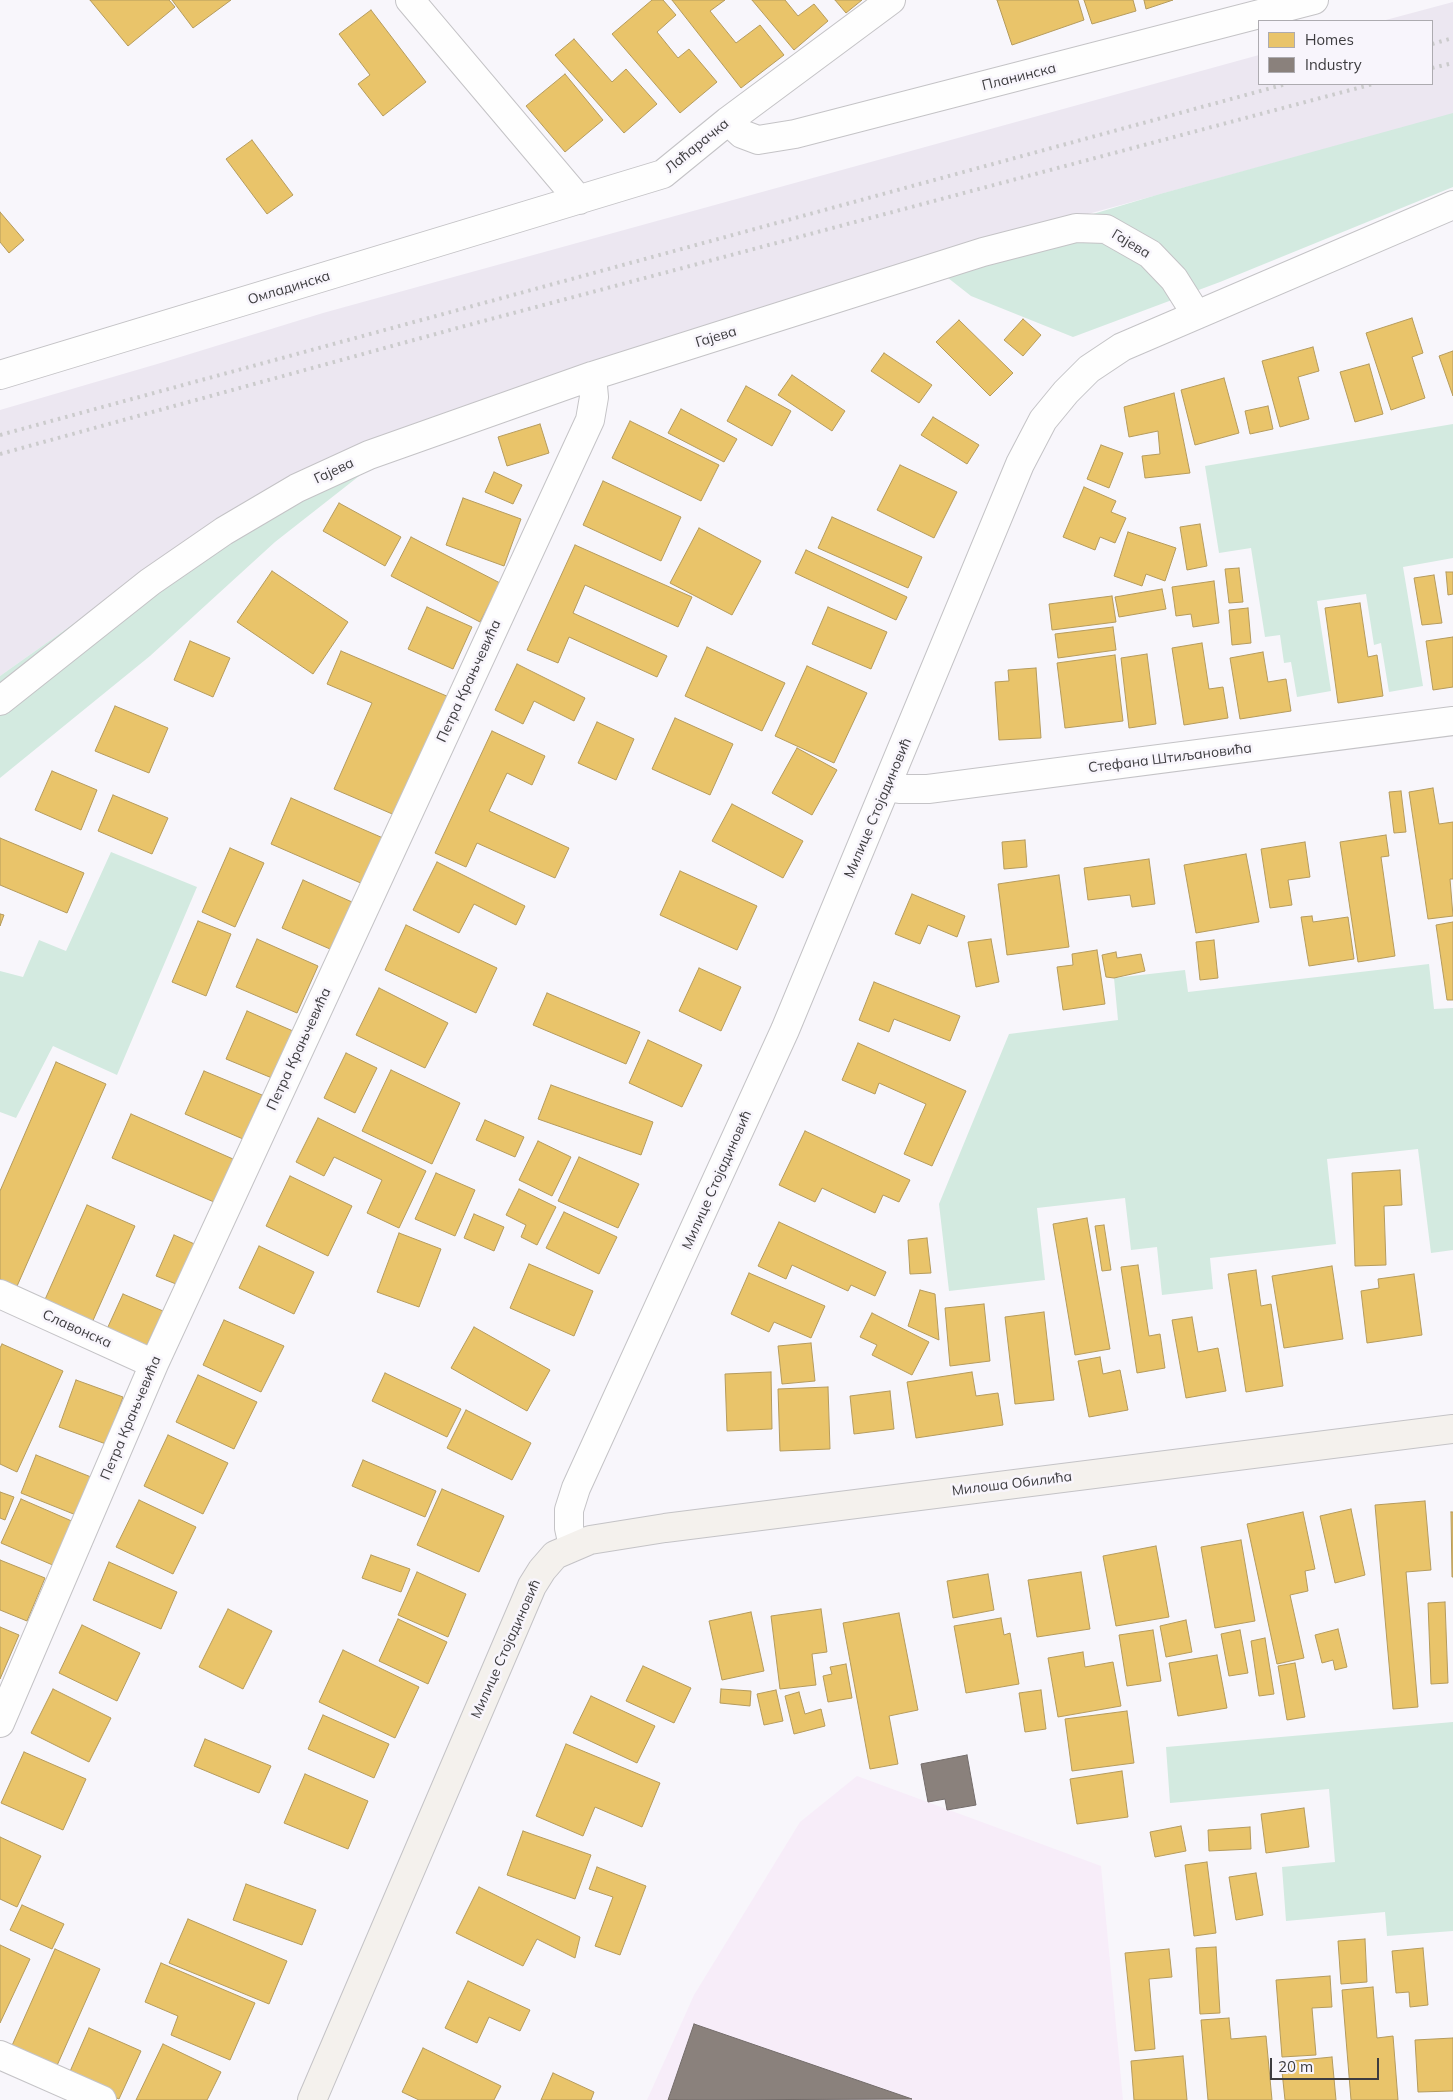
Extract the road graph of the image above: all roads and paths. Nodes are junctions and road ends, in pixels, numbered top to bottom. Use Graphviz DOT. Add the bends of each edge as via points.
graph roads {
  1 [pos="410,0"];
  2 [pos="891,0"];
  3 [pos="1314,0"];
  4 [pos="728,121"];
  5 [pos="578,200"];
  6 [pos="1453,205"];
  7 [pos="1196,314"];
  8 [pos="0,375"];
  9 [pos="592,376"];
  10 [pos="0,701"];
  11 [pos="1453,721"];
  12 [pos="887,786"];
  13 [pos="0,1294"];
  14 [pos="154,1364"];
  15 [pos="1453,1428"];
  16 [pos="573,1546"];
  17 [pos="0,1724"];
  18 [pos="0,2055"];
  19 [pos="102,2100"];
  20 [pos="312,2100"];
  1 -- 5 [label="street"];
  2 -- 4 [label="street, Лаћарачка"];
  3 -- 4 [label="street, Планинска" via="795,134 758,140 742,134"];
  4 -- 5 [label="street, Лаћарачка" via="663,174"];
  5 -- 8 [label="street, Омладинска"];
  6 -- 7 [label="street"];
  7 -- 9 [label="street, Гајева" via="1174,279 1150,254 1106,229 1076,228 983,252"];
  7 -- 12 [label="street, Милице Стојадиновић" via="1122,346 1089,370 1043,420 1020,464"];
  9 -- 10 [label="street, Гајева" via="369,455 296,488 224,531 150,582"];
  9 -- 14 [label="street, Петра Крањчевића" via="594,397 590,420"];
  11 -- 12 [label="street, Стефана Штиљановића" via="928,789"];
  12 -- 16 [label="street, Милице Стојадиновић" via="785,1030 576,1488 569,1528"];
  13 -- 14 [label="street, Славонска"];
  14 -- 17 [label="street, Петра Крањчевића"];
  15 -- 16 [label="street, Милоша Обилића" via="665,1528 590,1540"];
  16 -- 20 [label="street, Милице Стојадиновић" via="555,1555 532,1586"];
  18 -- 19 [label="street"];
}
